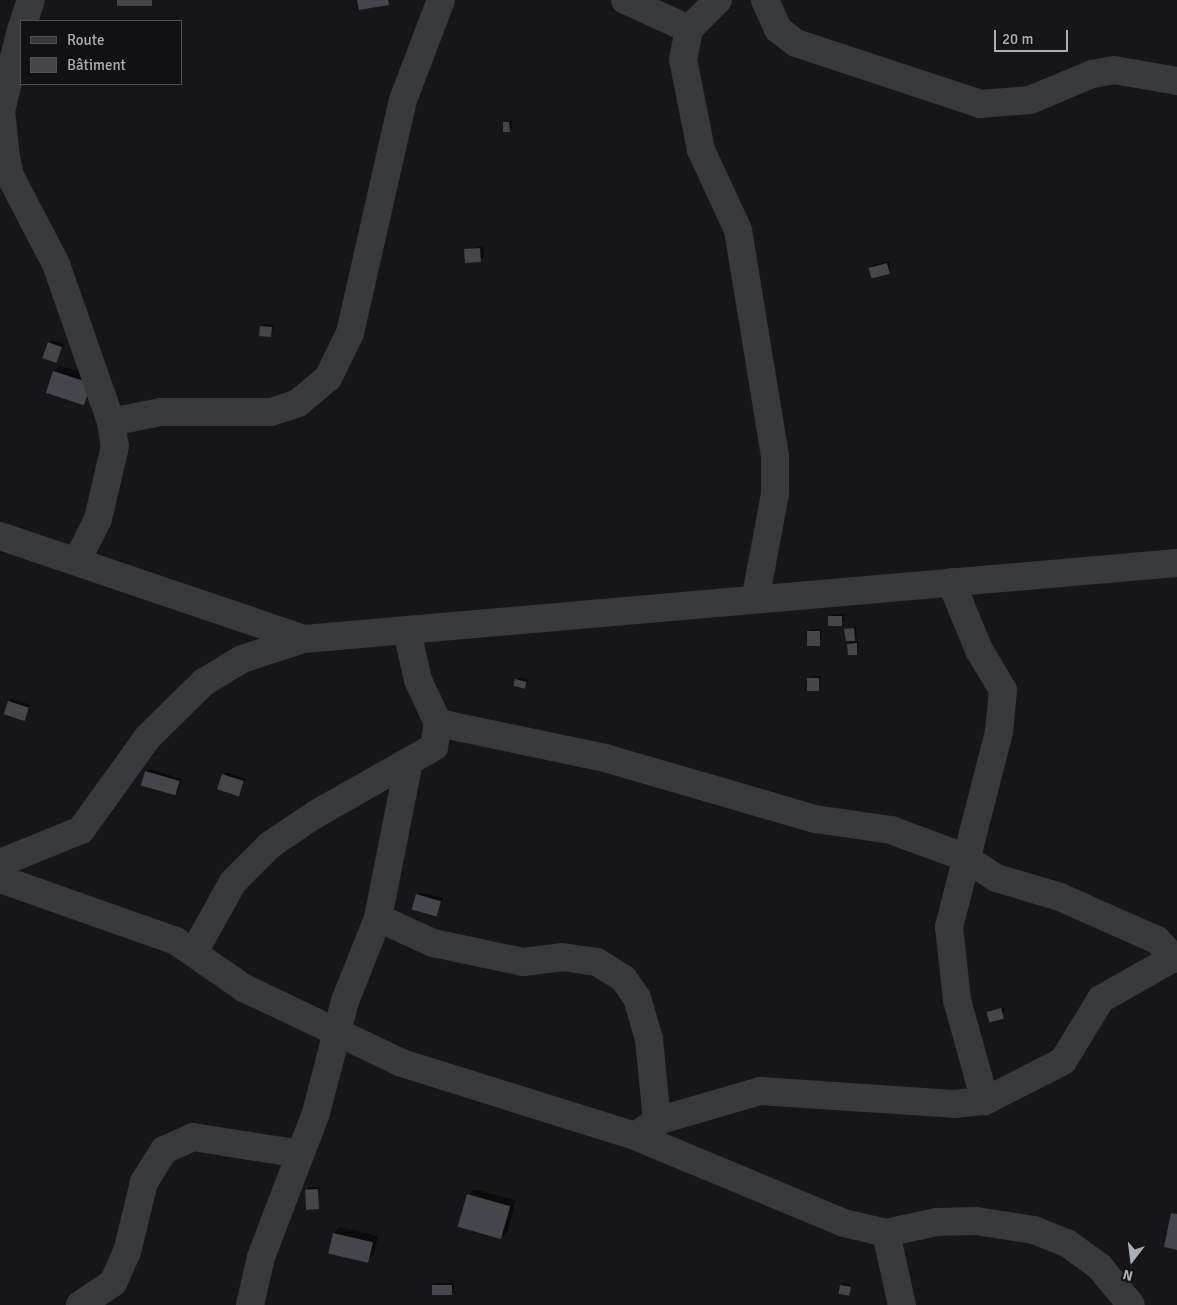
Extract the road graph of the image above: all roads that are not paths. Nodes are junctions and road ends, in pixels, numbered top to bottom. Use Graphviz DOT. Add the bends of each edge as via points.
graph roads {
  1 [pos="31,0"];
  2 [pos="441,0"];
  3 [pos="625,0"];
  4 [pos="718,0"];
  5 [pos="765,0"];
  6 [pos="24,20"];
  7 [pos="689,29"];
  8 [pos="20,33"];
  9 [pos="1177,80"];
  10 [pos="111,422"];
  11 [pos="0,536"];
  12 [pos="78,559"];
  13 [pos="1177,563"];
  14 [pos="951,582"];
  15 [pos="756,596"];
  16 [pos="406,631"];
  17 [pos="304,639"];
  18 [pos="436,735"];
  19 [pos="408,762"];
  20 [pos="964,857"];
  21 [pos="0,863"];
  22 [pos="0,879"];
  23 [pos="378,918"];
  24 [pos="194,952"];
  25 [pos="1176,957"];
  26 [pos="338,1031"];
  27 [pos="985,1101"];
  28 [pos="646,1129"];
  29 [pos="300,1154"];
  30 [pos="886,1233"];
  31 [pos="1128,1304"];
  32 [pos="80,1305"];
  33 [pos="250,1305"];
  34 [pos="902,1305"];
  1 -- 6 [label="street"];
  2 -- 10 [label="street" via="403,100 350,333 328,378 298,403 271,412 161,412"];
  3 -- 7 [label="street"];
  4 -- 7 [label="street"];
  5 -- 9 [label="street" via="778,29 796,43 980,104 1030,100 1092,74 1114,70"];
  7 -- 15 [label="street" via="683,59 687,85 701,150 738,230 775,456 775,494"];
  8 -- 10 [label="street" via="1,112 10,176 56,264"];
  10 -- 12 [label="street" via="115,446 103,499"];
  11 -- 12 [label="street"];
  12 -- 17 [label="street"];
  13 -- 14 [label="street"];
  14 -- 15 [label="street"];
  14 -- 20 [label="street" via="979,650 1003,690 1000,732"];
  15 -- 16 [label="street"];
  16 -- 17 [label="street"];
  16 -- 18 [label="street"];
  17 -- 21 [label="street" via="242,659 204,682 147,738 81,830"];
  18 -- 19 [label="street"];
  18 -- 20 [label="street" via="475,729 605,758 815,819 891,830"];
  19 -- 23 [label="street"];
  19 -- 24 [label="street" via="316,814 270,845 232,882"];
  20 -- 25 [label="street" via="996,878 1060,897 1157,940"];
  20 -- 27 [label="street" via="949,927 957,1000"];
  22 -- 24 [label="street" via="176,941"];
  23 -- 26 [label="street" via="345,1001"];
  23 -- 28 [label="street" via="433,943 523,962 562,957 596,962 623,978 637,998 649,1039"];
  24 -- 26 [label="street" via="244,988"];
  25 -- 27 [label="street" via="1101,999 1063,1061"];
  26 -- 28 [label="street" via="402,1063"];
  26 -- 29 [label="street"];
  27 -- 28 [label="street" via="954,1104 760,1091 719,1099"];
  28 -- 30 [label="street" via="800,1207"];
  29 -- 32 [label="street" via="193,1138 164,1150 144,1182 127,1252 113,1283"];
  29 -- 33 [label="street" via="261,1257"];
  30 -- 31 [label="street" via="936,1222 976,1222 1034,1230 1068,1243 1099,1266"];
  30 -- 34 [label="street"];
}
